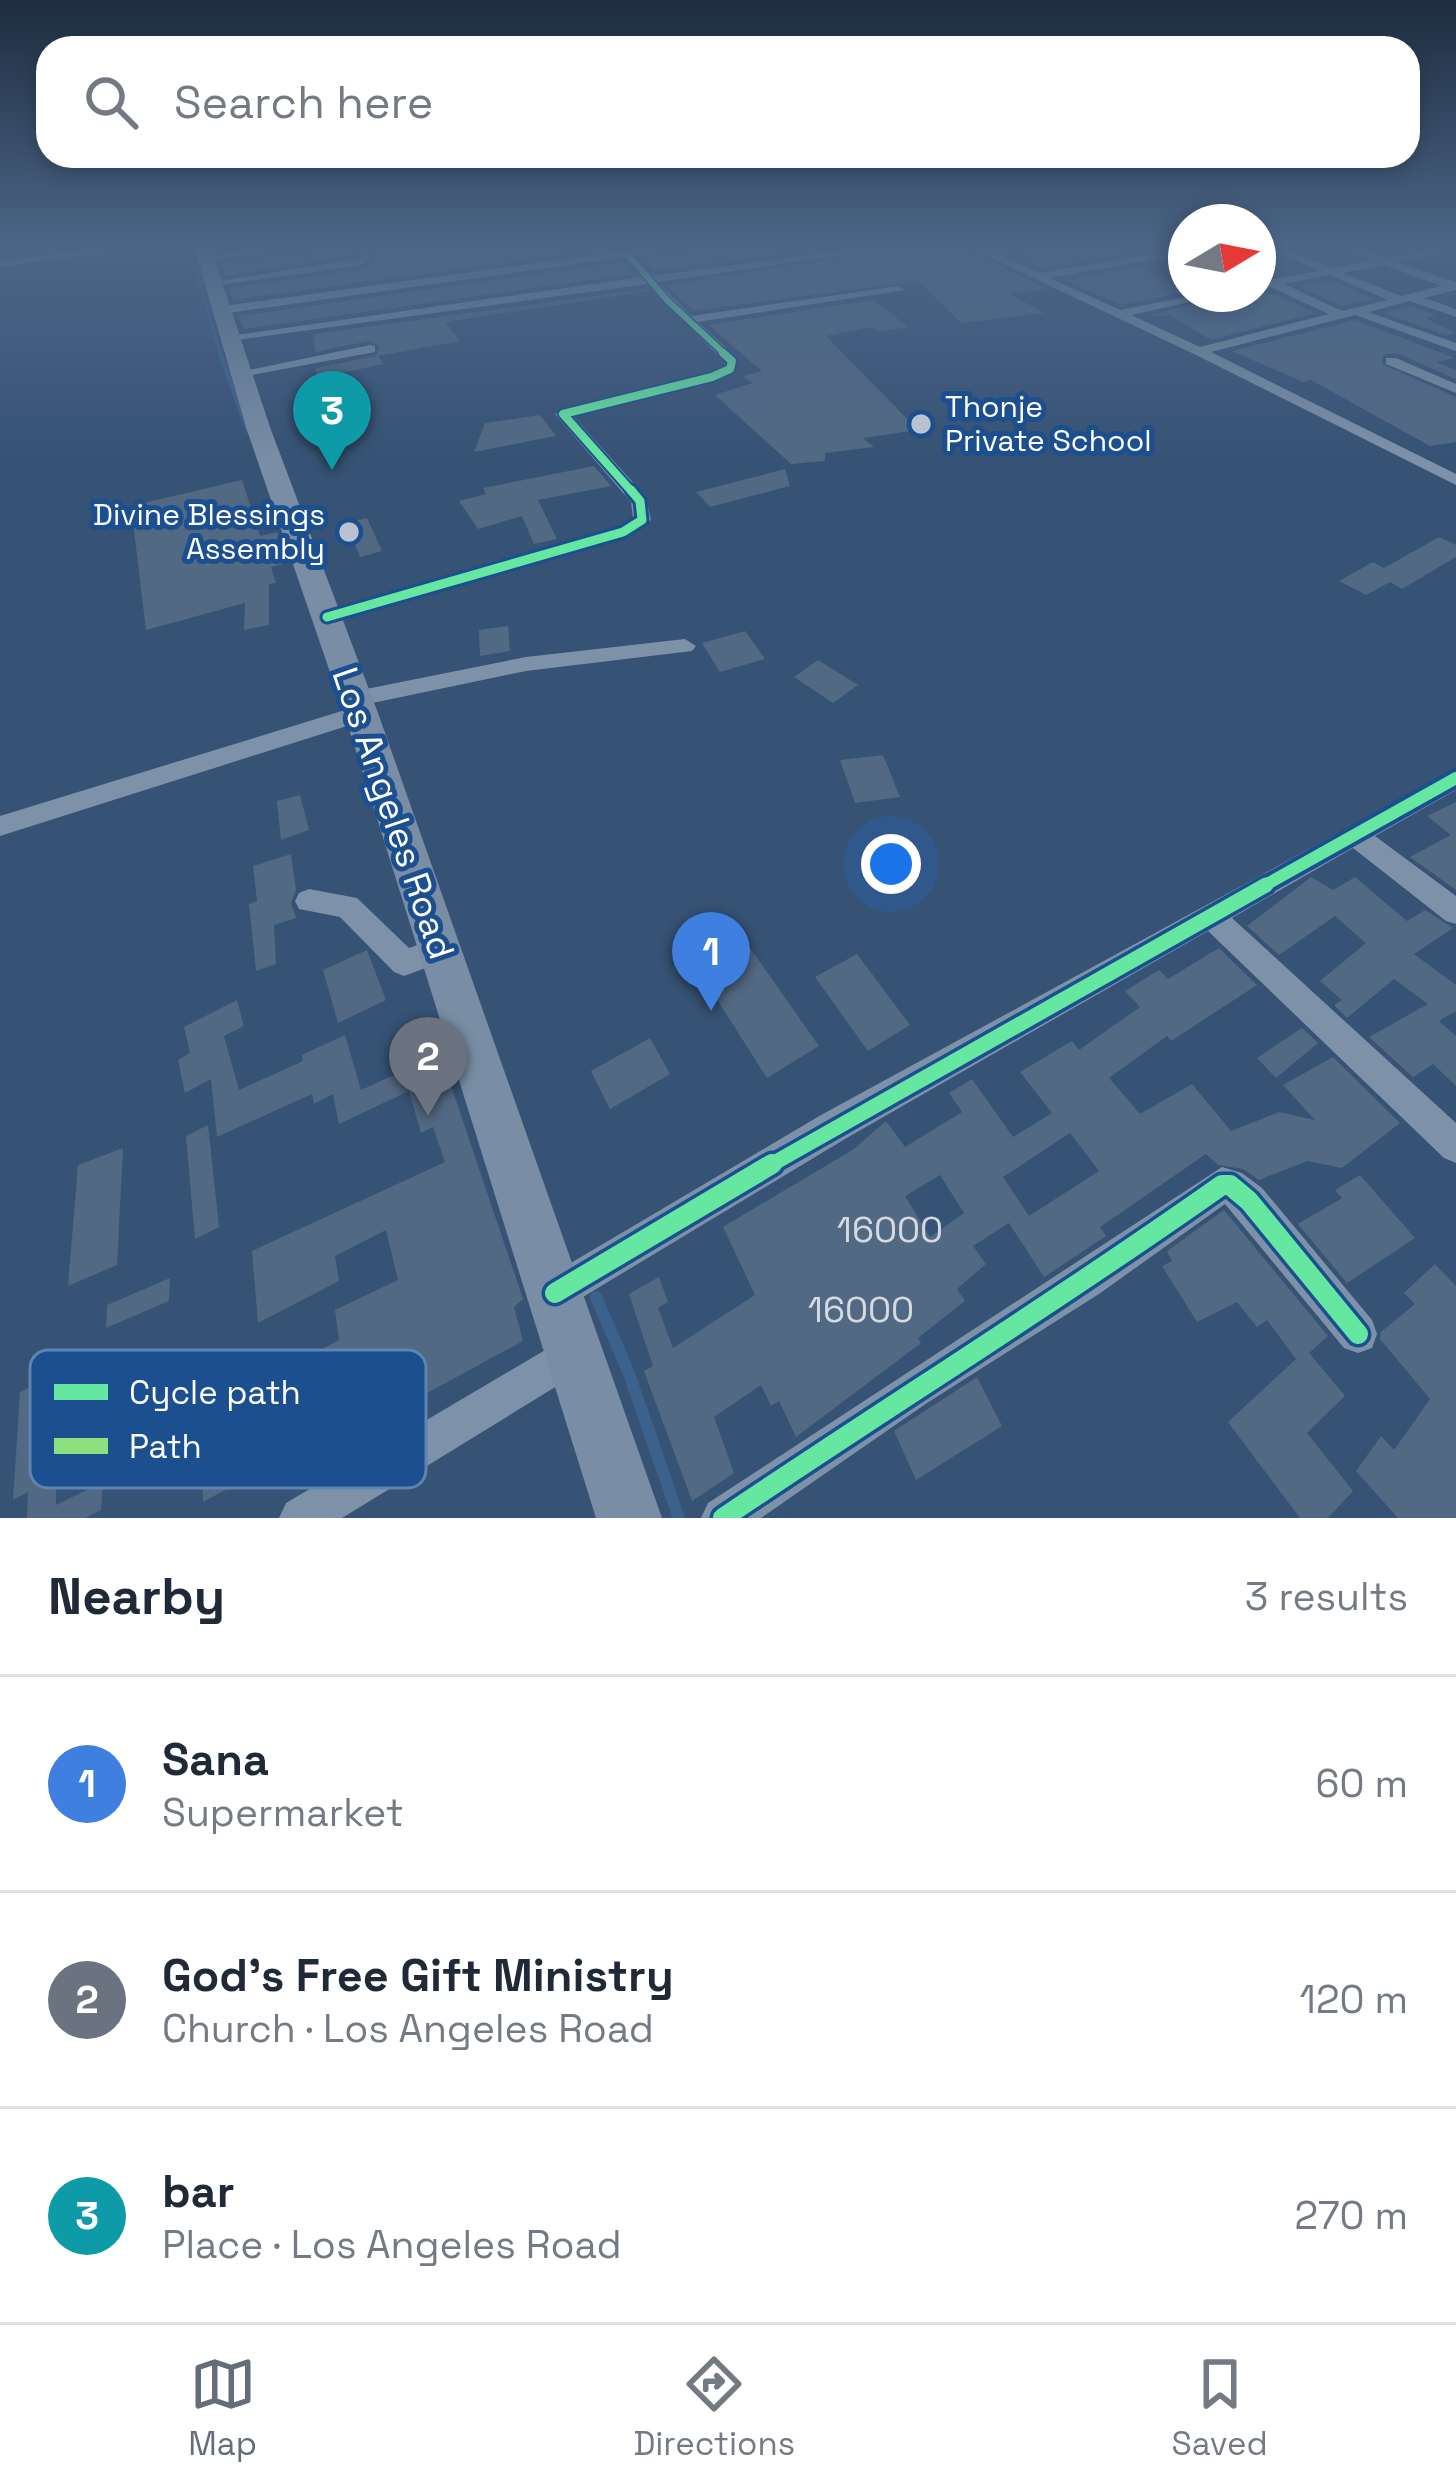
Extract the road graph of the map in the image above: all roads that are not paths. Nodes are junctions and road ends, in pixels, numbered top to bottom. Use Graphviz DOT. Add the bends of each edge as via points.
graph roads {
  1 [pos="223,317"];
  2 [pos="268,317"];
  3 [pos="686,317"];
  4 [pos="711,317"];
  5 [pos="1123,317"];
  6 [pos="1339,317"];
  7 [pos="1359,317"];
  8 [pos="689,320"];
  9 [pos="1456,347"];
  10 [pos="370,349"];
  11 [pos="1199,352"];
  12 [pos="1391,361"];
  13 [pos="1456,388"];
  14 [pos="1456,479"];
  15 [pos="327,617"];
  16 [pos="685,646"];
  17 [pos="358,706"];
  18 [pos="1456,778"];
  19 [pos="0,826"];
  20 [pos="1356,836"];
  21 [pos="309,901"];
  22 [pos="1456,912"];
  23 [pos="1214,918"];
  24 [pos="440,950"];
  25 [pos="1456,1146"];
  26 [pos="555,1293"];
  27 [pos="1358,1334"];
  28 [pos="574,1354"];
  29 [pos="426,1443"];
  30 [pos="351,1488"];
  31 [pos="301,1518"];
  32 [pos="629,1518"];
  33 [pos="723,1518"];
  1 -- 15 [label="main road, Los Angeles Road"];
  2 -- 10 [label="street"];
  3 -- 8 [label="street"];
  4 -- 8 [label="street"];
  5 -- 11 [label="street"];
  6 -- 11 [label="street"];
  7 -- 9 [label="street"];
  8 -- 15 [label="street" via="728,355 730,369 562,414 640,501 645,512 634,527"];
  11 -- 14 [label="street"];
  12 -- 13 [label="street"];
  15 -- 17 [label="main road, Los Angeles Road"];
  16 -- 17 [label="street" via="526,664"];
  17 -- 19 [label="street"];
  17 -- 24 [label="main road, Los Angeles Road"];
  18 -- 20 [label="street"];
  20 -- 22 [label="street"];
  20 -- 23 [label="street"];
  21 -- 24 [label="street" via="347,906 404,963"];
  23 -- 25 [label="street"];
  23 -- 26 [label="street" via="833,1127"];
  24 -- 26 [label="main road, Los Angeles Road"];
  26 -- 28 [label="main road, Los Angeles Road"];
  27 -- 33 [label="street" via="1249,1201 1222,1185"];
  28 -- 29 [label="street"];
  28 -- 32 [label="main road, Los Angeles Road"];
  30 -- 31 [label="street"];
}
